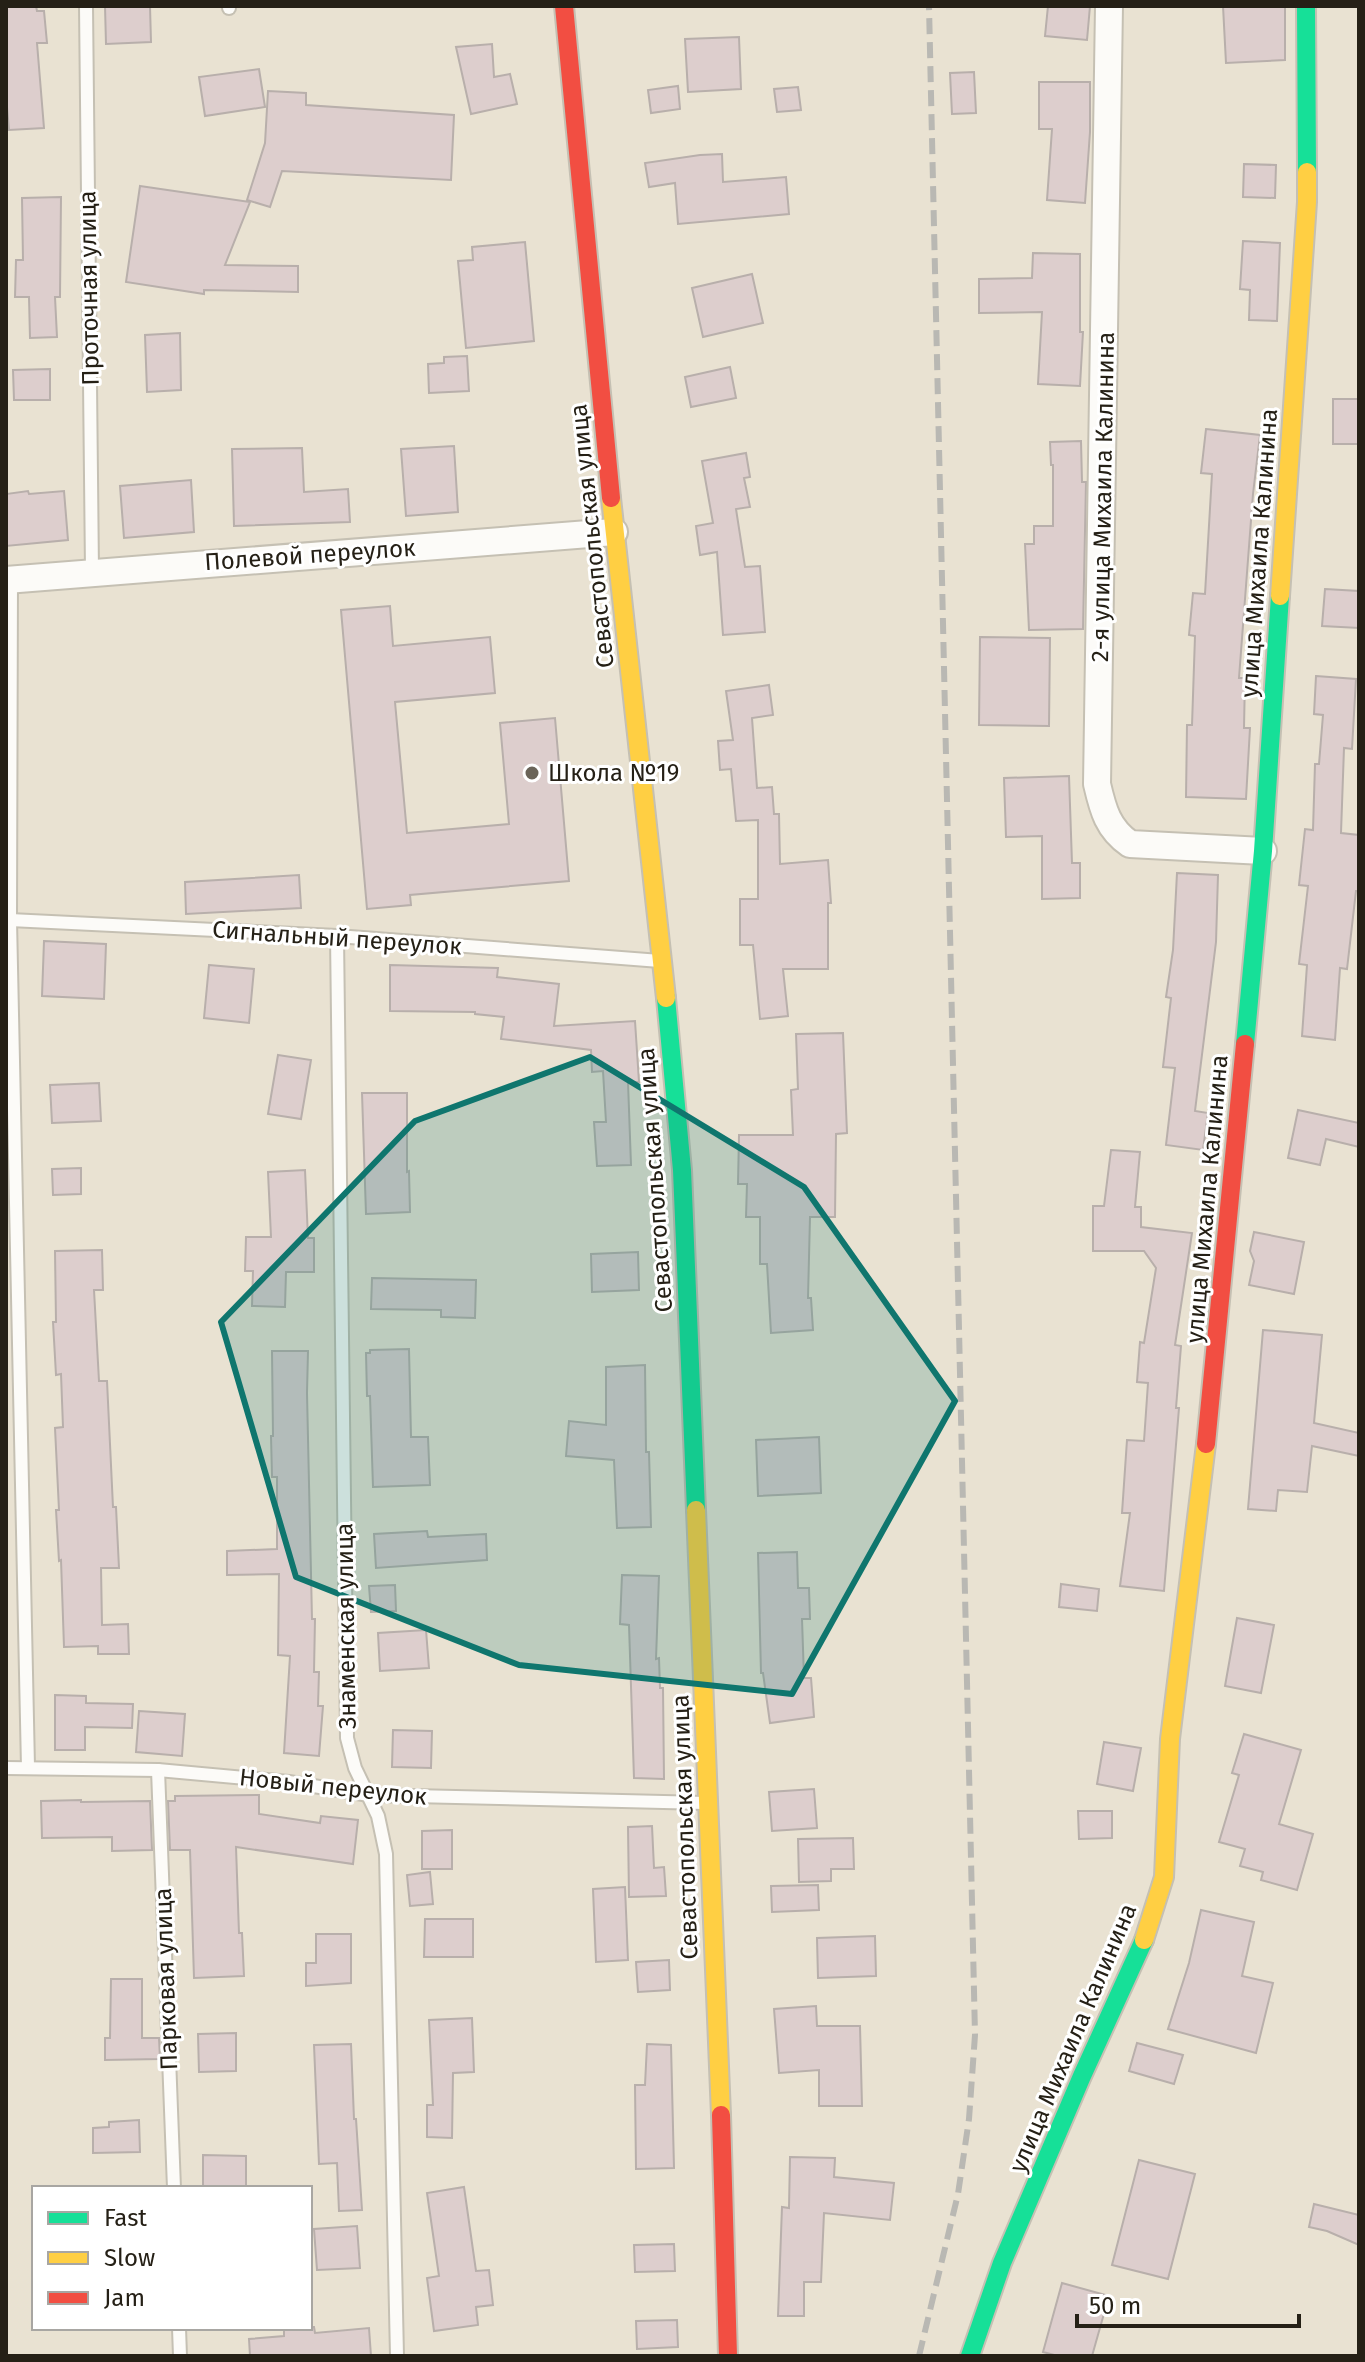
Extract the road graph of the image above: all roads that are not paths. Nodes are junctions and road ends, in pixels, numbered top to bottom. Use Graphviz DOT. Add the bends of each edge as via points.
graph roads {
  1 [pos="86,6"];
  2 [pos="564,6"];
  3 [pos="1109,6"];
  4 [pos="1306,6"];
  5 [pos="614,532"];
  6 [pos="92,571"];
  7 [pos="8,580"];
  8 [pos="1263,851"];
  9 [pos="10,920"];
  10 [pos="337,936"];
  11 [pos="663,961"];
  12 [pos="28,1767"];
  13 [pos="6,1768"];
  14 [pos="158,1770"];
  15 [pos="369,1795"];
  16 [pos="708,1804"];
  17 [pos="174,2186"];
  18 [pos="179,2330"];
  19 [pos="180,2356"];
  20 [pos="397,2356"];
  21 [pos="728,2356"];
  22 [pos="970,2356"];
  1 -- 6 [label="lane, Проточная улица"];
  2 -- 5 [label="street, Севастопольская улица"];
  3 -- 8 [label="street, 2-я улица Михаила Калинина" via="1097,784 1108,821 1130,844"];
  4 -- 8 [label="street, улица Михаила Калинина" via="1307,202"];
  5 -- 6 [label="street, Полевой переулок"];
  5 -- 11 [label="street, Севастопольская улица"];
  6 -- 7 [label="street, Полевой переулок"];
  7 -- 9 [label="lane"];
  8 -- 22 [label="street, улица Михаила Калинина" via="1215,1373 1170,1739 1164,1877 1144,1941 1002,2263"];
  9 -- 10 [label="lane, Сигнальный переулок"];
  9 -- 12 [label="lane"];
  10 -- 11 [label="lane, Сигнальный переулок"];
  10 -- 15 [label="lane, Знаменская улица" via="347,1738"];
  11 -- 16 [label="street, Севастопольская улица" via="682,1170"];
  12 -- 13 [label="lane, Новый переулок"];
  12 -- 14 [label="lane, Новый переулок"];
  14 -- 15 [label="lane, Новый переулок"];
  14 -- 17 [label="lane, Парковая улица"];
  15 -- 16 [label="lane, Новый переулок"];
  15 -- 20 [label="lane, Знаменская улица" via="386,1854"];
  16 -- 21 [label="street, Севастопольская улица"];
  18 -- 19 [label="lane"];
}
